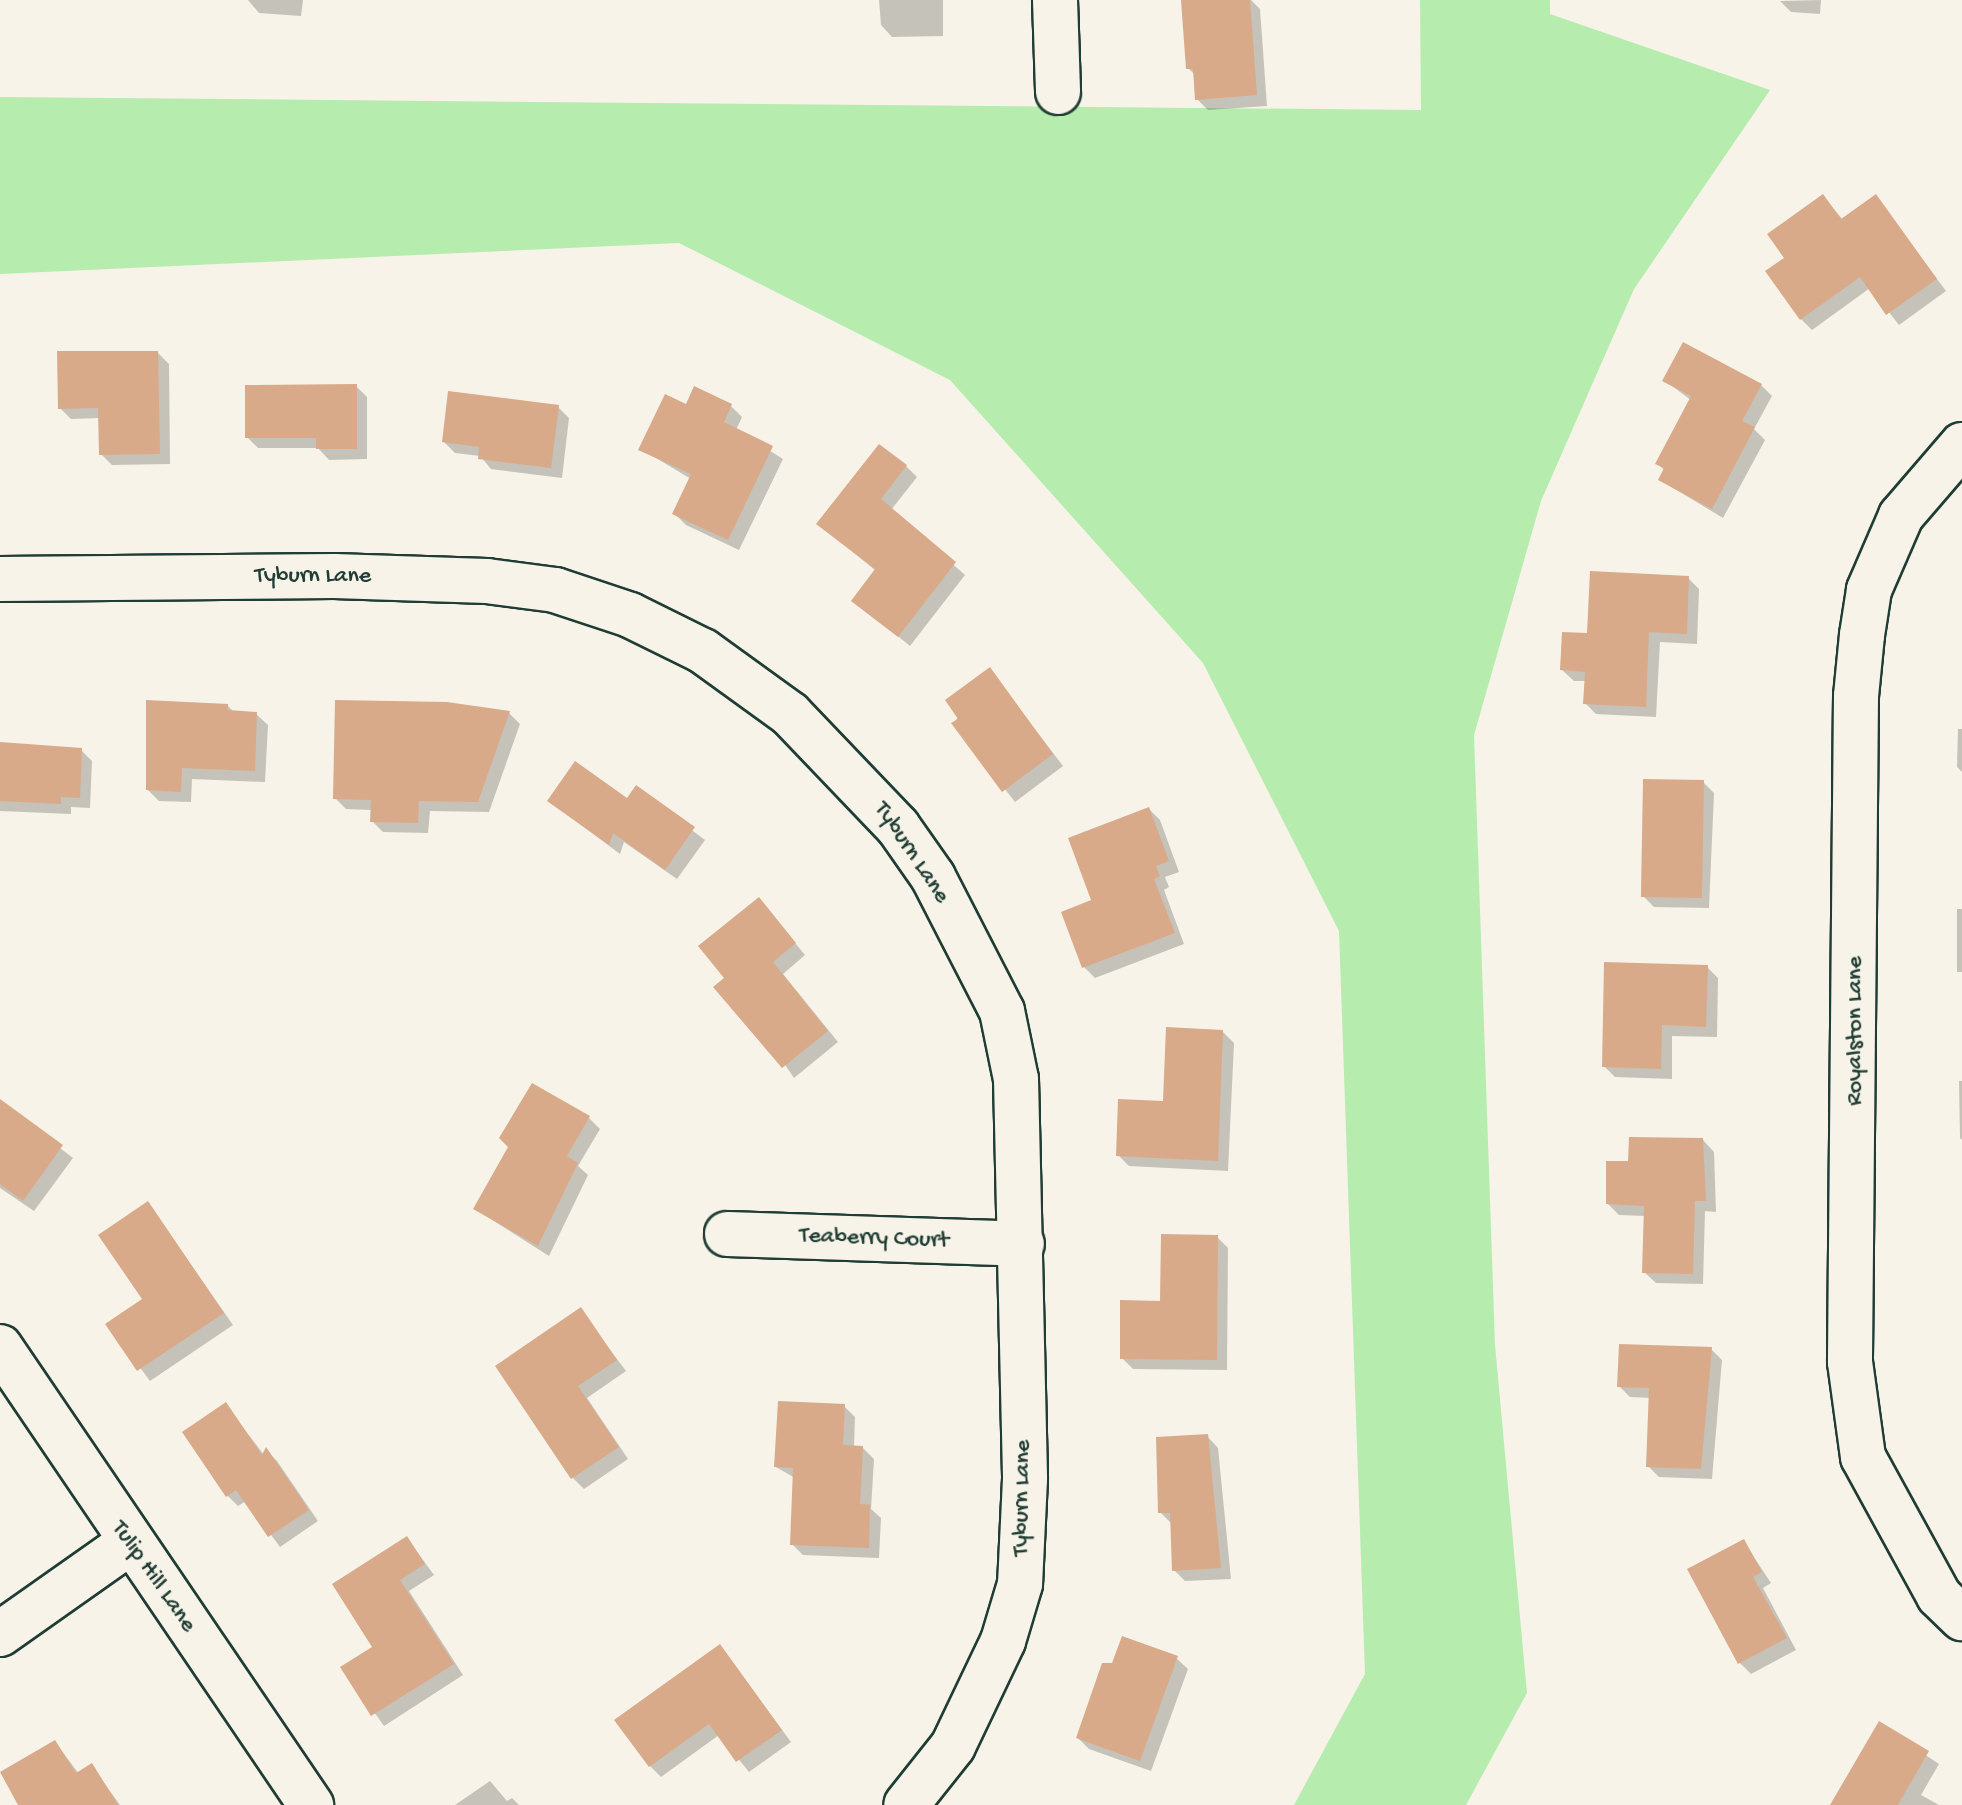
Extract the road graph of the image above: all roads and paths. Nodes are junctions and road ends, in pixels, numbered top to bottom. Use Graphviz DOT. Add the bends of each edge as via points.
graph roads {
  1 [pos="1055,0"];
  2 [pos="1058,92"];
  3 [pos="1962,445"];
  4 [pos="0,579"];
  5 [pos="727,1234"];
  6 [pos="1022,1244"];
  7 [pos="0,1347"];
  8 [pos="129,1543"];
  9 [pos="1962,1618"];
  10 [pos="0,1634"];
  11 [pos="311,1805"];
  12 [pos="906,1805"];
  1 -- 2 [label="street"];
  3 -- 9 [label="street, Royalston Lane" via="1901,516 1869,590 1862,635 1856,696 1850,1362 1863,1457 1939,1596"];
  4 -- 6 [label="street, Tyburn Lane" via="334,576 487,581 555,590 630,615 703,651 800,724 861,783 933,877 1002,1011 1016,1079"];
  5 -- 6 [label="street, Teaberry Court"];
  6 -- 12 [label="street, Tyburn Lane" via="1025,1479 1020,1584 1003,1641 953,1746"];
  7 -- 8 [label="street, Tulip Hill Lane"];
  8 -- 10 [label="street"];
  8 -- 11 [label="street, Tulip Hill Lane"];
}
